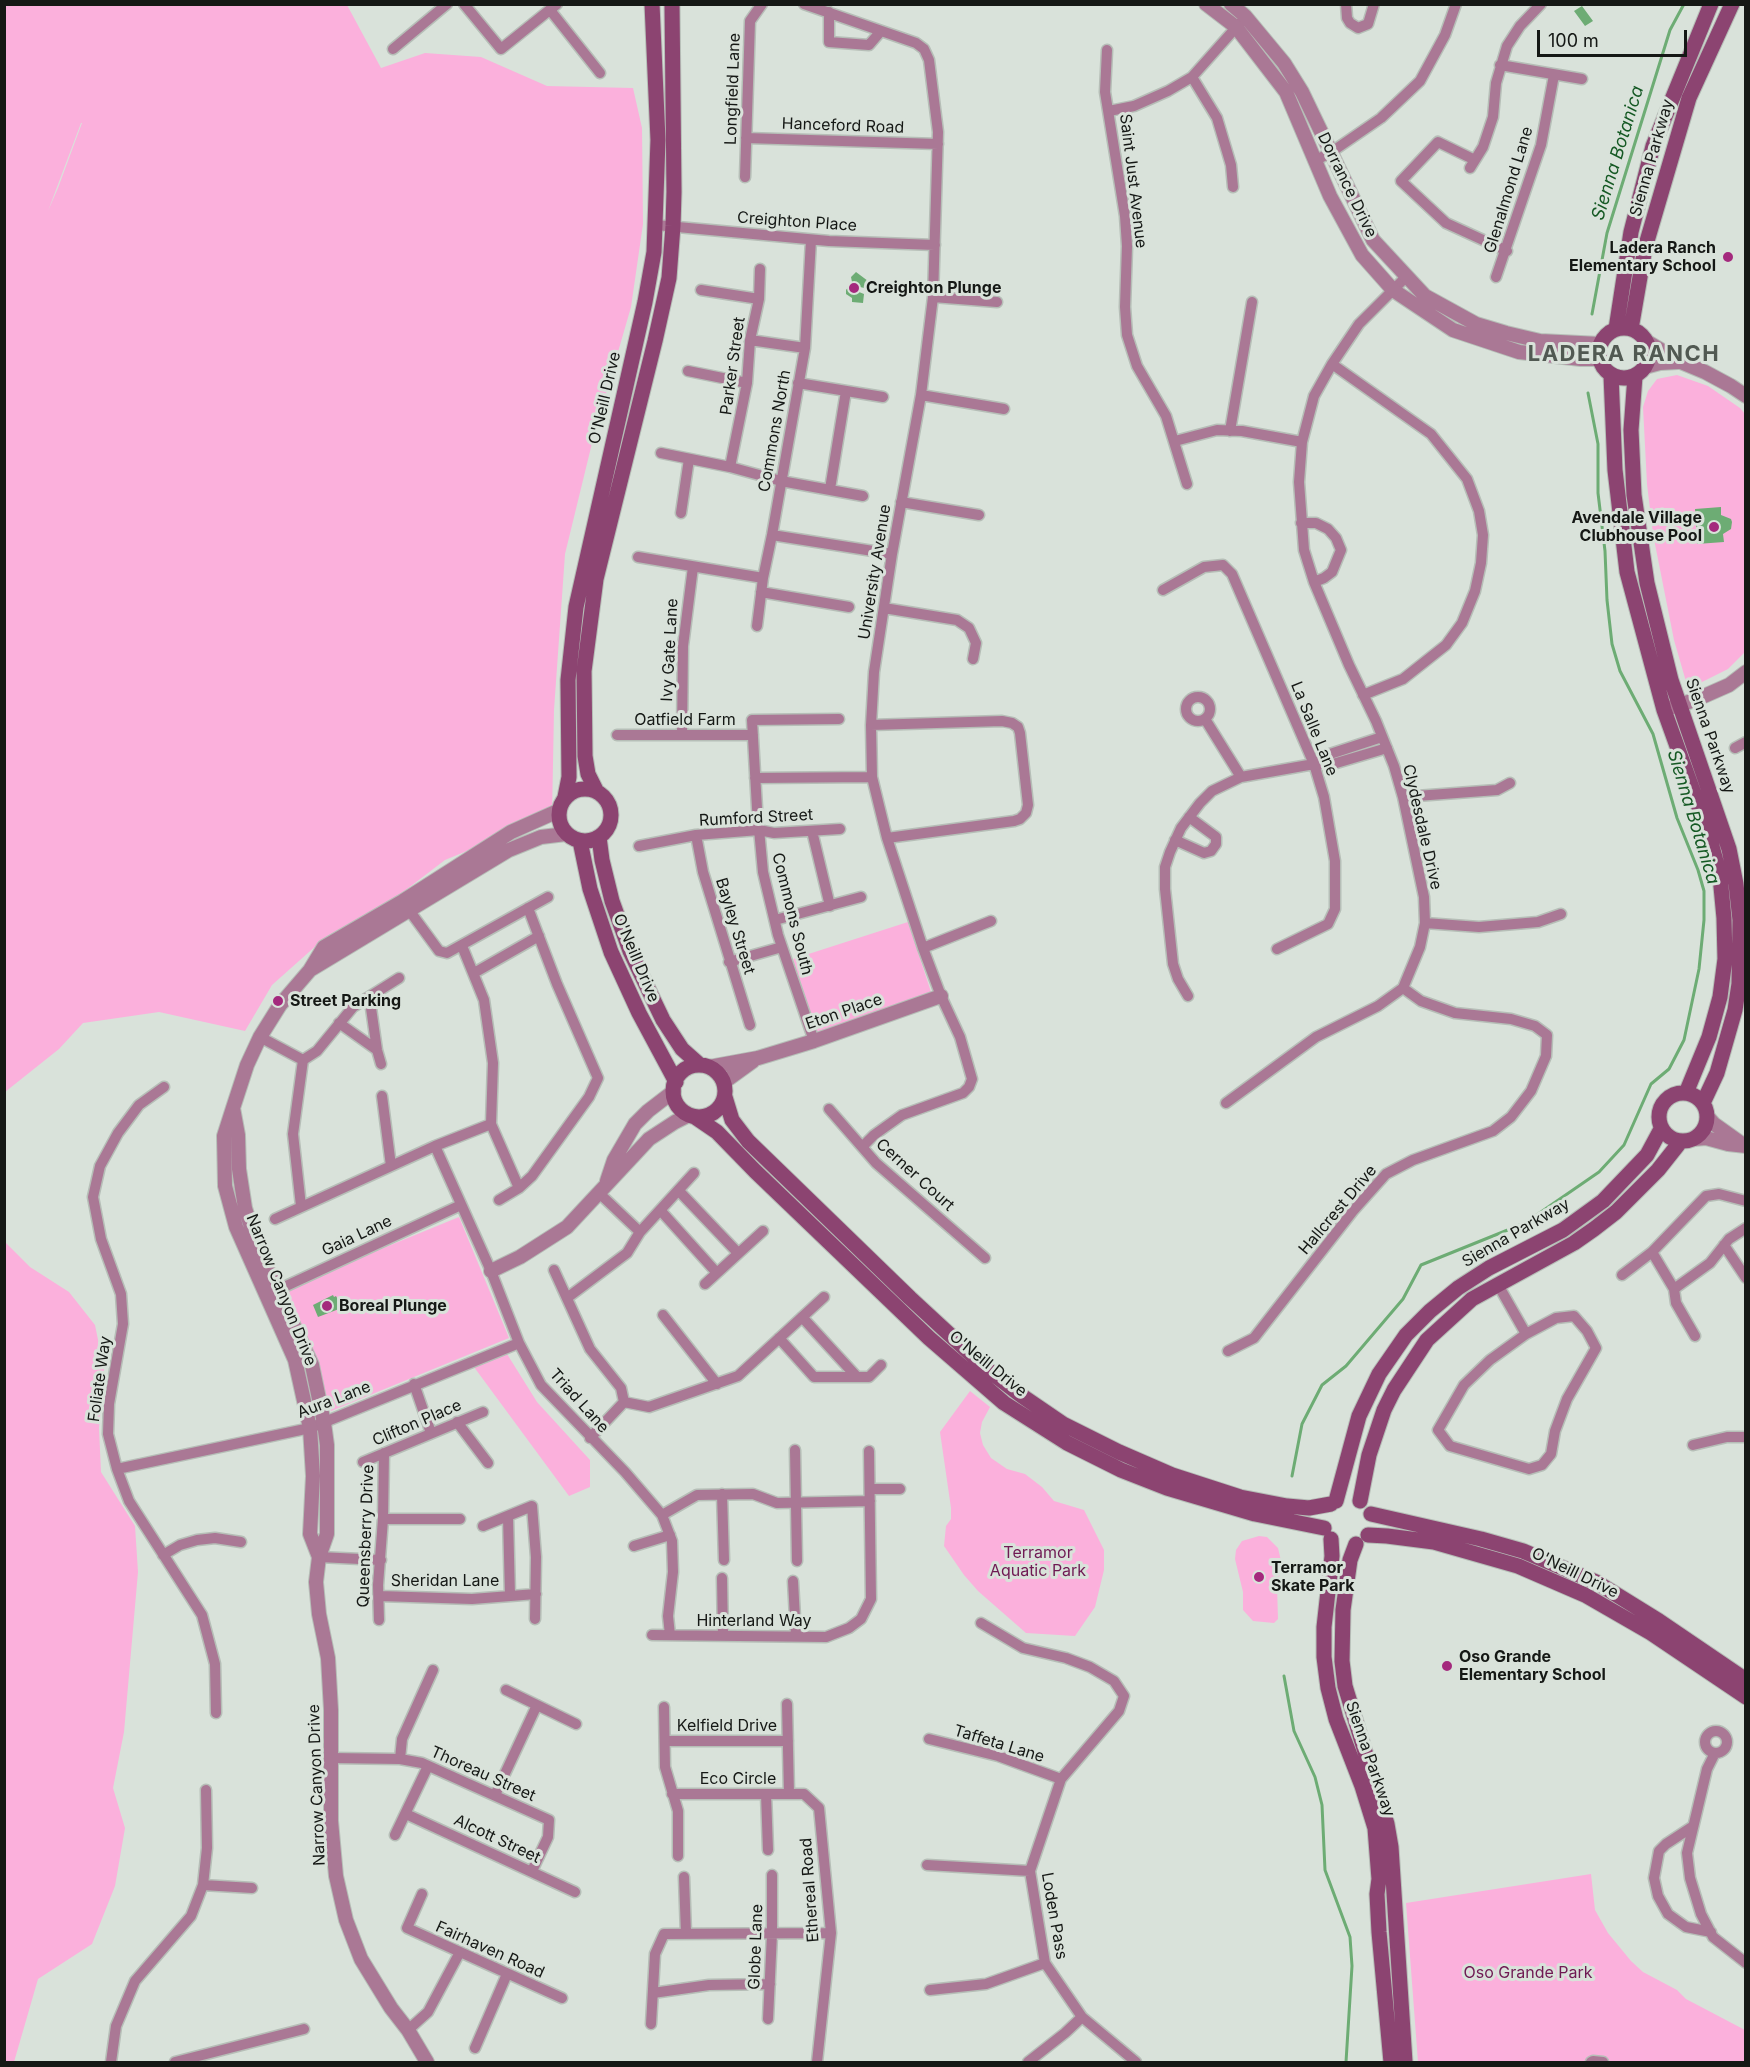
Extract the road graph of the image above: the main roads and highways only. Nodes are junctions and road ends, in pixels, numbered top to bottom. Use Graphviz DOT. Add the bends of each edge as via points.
graph roads {
  1 [pos="652,4"];
  2 [pos="672,4"];
  3 [pos="1711,4"];
  4 [pos="1732,4"];
  5 [pos="1623,329"];
  6 [pos="1640,371"];
  7 [pos="1611,375"];
  8 [pos="597,792"];
  9 [pos="566,797"];
  10 [pos="573,837"];
  11 [pos="599,837"];
  12 [pos="1736,920"];
  13 [pos="704,1066"];
  14 [pos="675,1086"];
  15 [pos="724,1089"];
  16 [pos="1686,1093"];
  17 [pos="1705,1109"];
  18 [pos="692,1116"];
  19 [pos="1661,1129"];
  20 [pos="1688,1140"];
  21 [pos="1563,1230"];
  22 [pos="1501,1282"];
  23 [pos="1360,1501"];
  24 [pos="1334,1502"];
  25 [pos="1371,1514"];
  26 [pos="1328,1534"];
  27 [pos="1362,1540"];
  28 [pos="1746,1680"];
  29 [pos="1746,1698"];
  30 [pos="1391,2062"];
  31 [pos="1405,2062"];
  1 -- 9 [label="main road, O'Neill Drive" via="658,140 653,262 576,607 568,680"];
  2 -- 8 [label="main road, O'Neill Drive" via="673,226 669,278 596,579 584,671 585,756"];
  3 -- 5 [label="main road, Sienna Parkway" via="1653,146 1631,232"];
  4 -- 5 [label="main road, Sienna Parkway" via="1689,98"];
  5 -- 6 [label="main road, Sienna Parkway" via="1637,332 1646,341 1649,354"];
  5 -- 7 [label="main road" via="1604,338 1600,351 1603,368"];
  6 -- 7 [label="main road" via="1627,378"];
  6 -- 12 [label="main road, Sienna Parkway" via="1631,430 1647,583 1668,669 1729,849 1736,884"];
  7 -- 12 [label="main road, Sienna Parkway" via="1615,470 1627,572 1664,710"];
  8 -- 9 [label="main road" via="580,789"];
  8 -- 11 [label="main road, O'Neill Drive" via="609,805 611,814 606,831"];
  9 -- 10 [label="main road, O'Neill Drive" via="558,811 559,819"];
  10 -- 11 [label="main road" via="587,841"];
  10 -- 14 [label="main road, O'Neill Drive" via="611,952"];
  11 -- 13 [label="main road, O'Neill Drive" via="612,901 630,951 663,1020 682,1049"];
  12 -- 16 [label="main road, Sienna Parkway" via="1709,1037"];
  12 -- 17 [label="main road, Sienna Parkway" via="1739,984 1735,1010"];
  13 -- 14 [label="main road" via="685,1070"];
  13 -- 15 [label="main road, O'Neill Drive" via="720,1076"];
  14 -- 18 [label="main road, O'Neill Drive" via="678,1106"];
  15 -- 18 [label="main road" via="716,1111"];
  15 -- 24 [label="main road, O'Neill Drive" via="732,1120 748,1141 988,1370 1063,1424 1172,1475 1240,1497 1309,1508"];
  16 -- 17 [label="main road"];
  16 -- 19 [label="main road, Sienna Parkway" via="1665,1100 1658,1114"];
  17 -- 20 [label="main road, Sienna Parkway" via="1704,1129"];
  18 -- 26 [label="main road, O'Neill Drive" via="717,1132 963,1370 1011,1408 1121,1470 1167,1488"];
  19 -- 20 [label="main road" via="1673,1140"];
  19 -- 21 [label="main road, Sienna Parkway" via="1652,1149 1630,1175"];
  20 -- 22 [label="main road, Sienna Parkway" via="1616,1212 1574,1243"];
  21 -- 22 [label="main road" via="1559,1238 1505,1268"];
  21 -- 24 [label="main road, Sienna Parkway" via="1473,1277 1406,1335 1379,1374 1359,1416"];
  22 -- 23 [label="main road, Sienna Parkway" via="1472,1299 1446,1322 1408,1367 1378,1424"];
  23 -- 24 [label="main road, O'Neill Drive" via="1344,1498"];
  23 -- 25 [label="main road"];
  24 -- 26 [label="main road" via="1324,1515"];
  25 -- 27 [label="main road" via="1372,1521"];
  25 -- 28 [label="main road, O'Neill Drive" via="1523,1551 1596,1582"];
  26 -- 27 [label="main road, O'Neill Drive" via="1343,1545"];
  26 -- 30 [label="main road, Sienna Parkway" via="1332,1556 1324,1658 1336,1719 1375,1828 1379,1932"];
  27 -- 29 [label="main road, O'Neill Drive" via="1387,1536 1434,1542 1518,1566 1585,1595"];
  27 -- 31 [label="main road, Sienna Parkway" via="1350,1560 1343,1610 1342,1661 1345,1686 1391,1847"];
}
